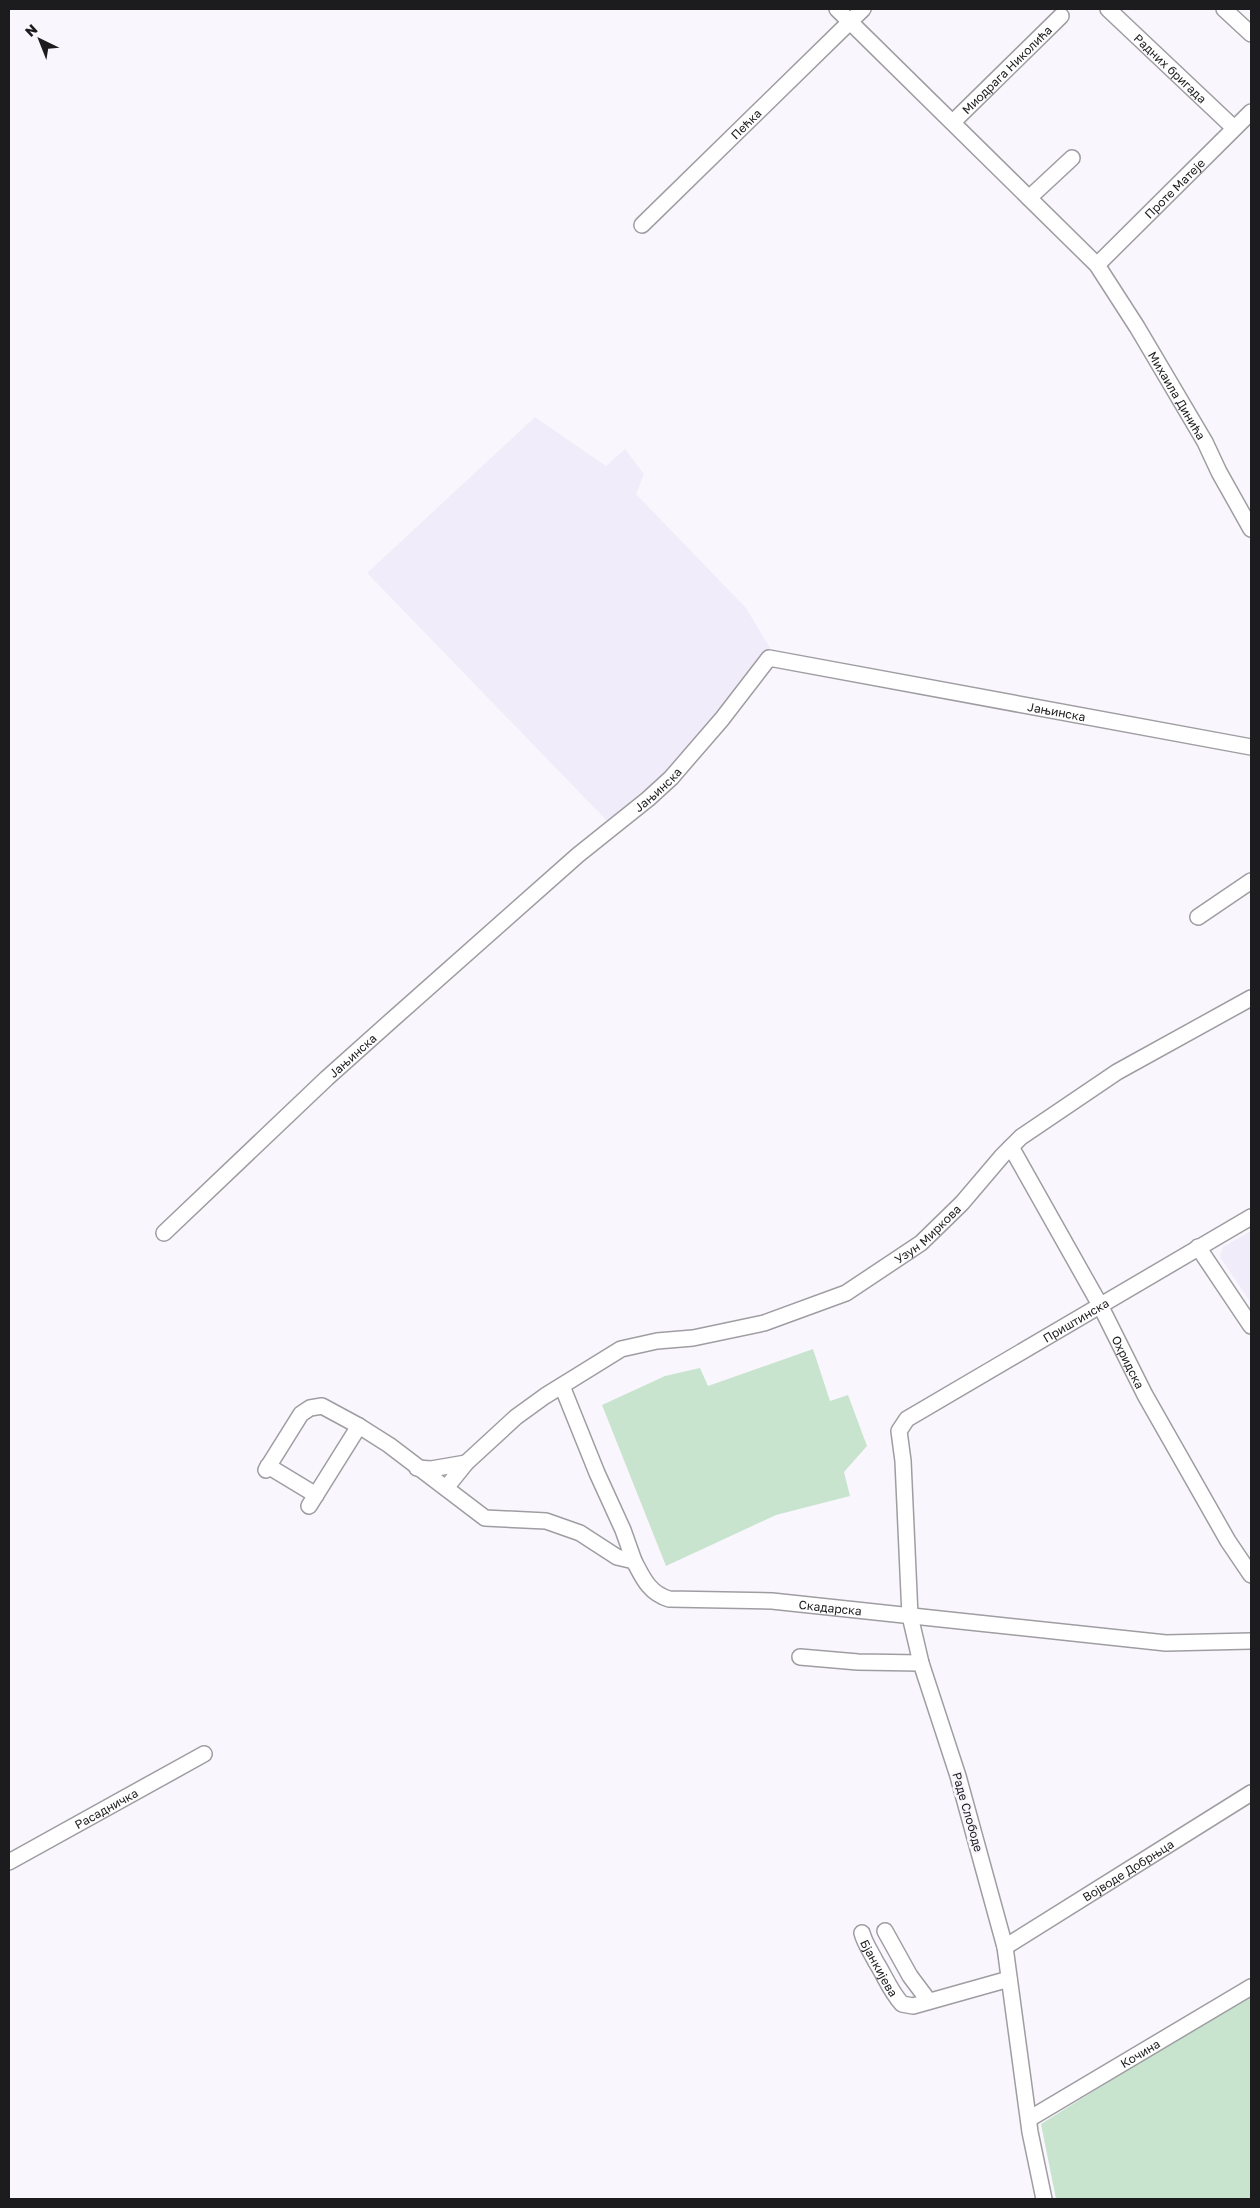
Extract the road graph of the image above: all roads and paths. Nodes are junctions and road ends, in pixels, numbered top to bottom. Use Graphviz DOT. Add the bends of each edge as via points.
graph roads {
  1 [pos="837,9"];
  2 [pos="863,9"];
  3 [pos="1108,9"];
  4 [pos="1224,9"];
  5 [pos="1061,16"];
  6 [pos="850,21"];
  7 [pos="1251,34"];
  8 [pos="1251,112"];
  9 [pos="953,122"];
  10 [pos="1234,128"];
  11 [pos="1072,158"];
  12 [pos="1029,198"];
  13 [pos="642,225"];
  14 [pos="1097,264"];
  15 [pos="1251,529"];
  16 [pos="1251,747"];
  17 [pos="1251,881"];
  18 [pos="1198,917"];
  19 [pos="1251,998"];
  20 [pos="1011,1147"];
  21 [pos="1251,1217"];
  22 [pos="164,1233"];
  23 [pos="1198,1247"];
  24 [pos="1100,1305"];
  25 [pos="1251,1326"];
  26 [pos="562,1386"];
  27 [pos="901,1425"];
  28 [pos="360,1426"];
  29 [pos="466,1463"];
  30 [pos="417,1468"];
  31 [pos="446,1488"];
  32 [pos="634,1562"];
  33 [pos="1251,1575"];
  34 [pos="910,1616"];
  35 [pos="1251,1641"];
  36 [pos="800,1657"];
  37 [pos="922,1663"];
  38 [pos="204,1754"];
  39 [pos="1251,1793"];
  40 [pos="9,1862"];
  41 [pos="885,1931"];
  42 [pos="862,1933"];
  43 [pos="1006,1947"];
  44 [pos="1009,1979"];
  45 [pos="1251,1987"];
  46 [pos="928,2000"];
  47 [pos="1029,2119"];
  48 [pos="1044,2199"];
  1 -- 6 [label="street"];
  2 -- 6 [label="street, Пећка"];
  3 -- 10 [label="street, Радних бригада"];
  4 -- 7 [label="street"];
  5 -- 9 [label="street, Миодрага Николића"];
  6 -- 9 [label="street"];
  6 -- 13 [label="street, Пећка"];
  8 -- 10 [label="street, Проте Матеје"];
  9 -- 12 [label="street"];
  10 -- 14 [label="street, Проте Матеје"];
  11 -- 12 [label="street"];
  12 -- 14 [label="street"];
  14 -- 15 [label="street, Михаила Динића" via="1200,434"];
  16 -- 22 [label="street, Јањинска" via="769,658 671,778 327,1078"];
  17 -- 18 [label="street"];
  19 -- 20 [label="street, Узун Миркова" via="1117,1072"];
  20 -- 24 [label="street, Охридска"];
  20 -- 26 [label="street, Узун Миркова" via="962,1203 920,1243 846,1293 764,1324 621,1349"];
  21 -- 23 [label="street, Приштинска"];
  23 -- 24 [label="street, Приштинска"];
  23 -- 25 [label="street"];
  24 -- 27 [label="street, Приштинска"];
  24 -- 33 [label="street, Охридска" via="1145,1395 1228,1541"];
  26 -- 29 [label="street, Узун Миркова" via="516,1417"];
  26 -- 32 [label="street, Скадарска"];
  27 -- 34 [label="street, Раде Слободе"];
  28 -- 28 [label="street" via="312,1501 267,1468 301,1414 310,1408 322,1406"];
  28 -- 30 [label="street"];
  29 -- 30 [label="street"];
  29 -- 31 [label="street, Узун Миркова"];
  30 -- 31 [label="street"];
  31 -- 32 [label="street" via="485,1518 546,1521 580,1533 617,1557"];
  32 -- 34 [label="street, Скадарска" via="647,1585 669,1599 772,1601"];
  34 -- 35 [label="street, Скадарска" via="1166,1643"];
  34 -- 37 [label="street, Раде Слободе"];
  36 -- 37 [label="street"];
  37 -- 43 [label="street, Раде Слободе"];
  38 -- 40 [label="street, Расадничка"];
  39 -- 43 [label="street, Војводе Добрњца"];
  41 -- 46 [label="street, Бјанкијева" via="910,1976"];
  42 -- 46 [label="street, Бјанкијева" via="886,1983 902,2004 912,2006"];
  43 -- 44 [label="street, Раде Слободе"];
  44 -- 46 [label="street, Бјанкијева"];
  44 -- 47 [label="street, Раде Слободе"];
  45 -- 47 [label="street, Кочина"];
  47 -- 48 [label="street, Раде Слободе"];
}
